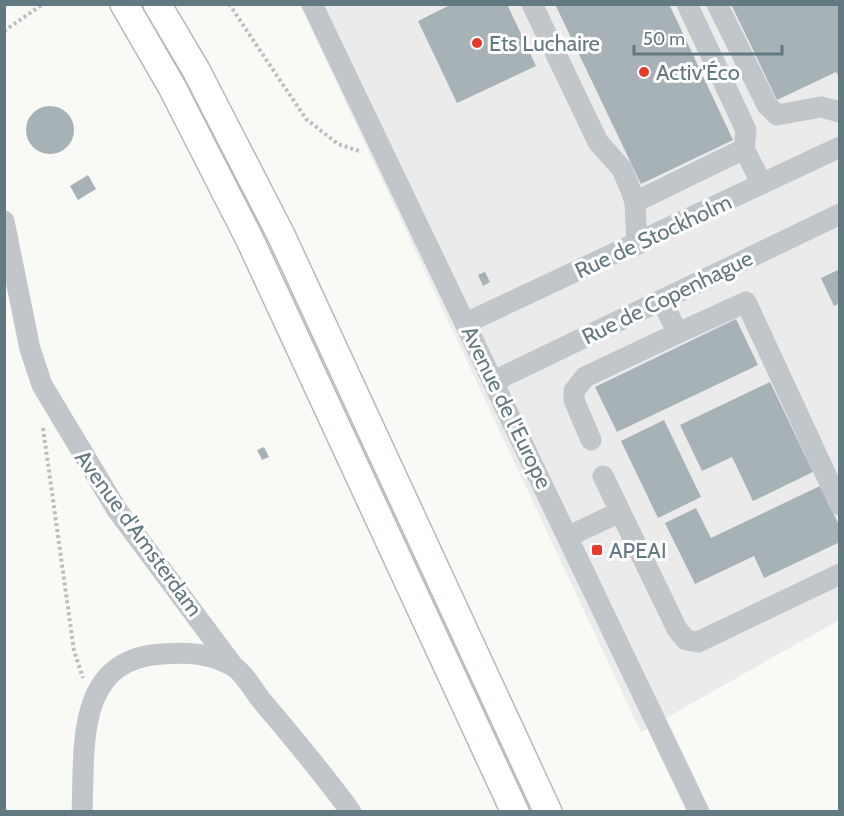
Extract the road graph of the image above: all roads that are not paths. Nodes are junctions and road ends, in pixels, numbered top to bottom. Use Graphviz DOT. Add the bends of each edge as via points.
graph roads {
  1 [pos="124,4"];
  2 [pos="157,4"];
  3 [pos="312,4"];
  4 [pos="532,4"];
  5 [pos="687,4"];
  6 [pos="717,4"];
  7 [pos="840,112"];
  8 [pos="840,147"];
  9 [pos="744,149"];
  10 [pos="762,184"];
  11 [pos="635,202"];
  12 [pos="840,214"];
  13 [pos="4,221"];
  14 [pos="637,245"];
  15 [pos="661,300"];
  16 [pos="466,323"];
  17 [pos="678,333"];
  18 [pos="495,381"];
  19 [pos="591,440"];
  20 [pos="603,476"];
  21 [pos="840,505"];
  22 [pos="620,512"];
  23 [pos="569,536"];
  24 [pos="840,574"];
  25 [pos="234,667"];
  26 [pos="82,812"];
  27 [pos="351,812"];
  28 [pos="514,812"];
  29 [pos="548,812"];
  30 [pos="699,812"];
  1 -- 28 [label="main road" via="172,87 250,240"];
  2 -- 29 [label="main road" via="196,70 281,235"];
  3 -- 16 [label="street, Avenue de l'Europe"];
  4 -- 11 [label="street" via="598,142 622,169"];
  5 -- 9 [label="street" via="746,130"];
  6 -- 7 [label="street" via="767,105 777,115 821,107"];
  8 -- 10 [label="street, Rue de Stockholm"];
  9 -- 10 [label="street"];
  9 -- 11 [label="street"];
  10 -- 14 [label="street, Rue de Stockholm"];
  11 -- 14 [label="street"];
  12 -- 15 [label="street, Rue de Copenhague"];
  13 -- 25 [label="street, Avenue d'Amsterdam" via="30,350 42,385 117,510"];
  14 -- 16 [label="street, Rue de Stockholm"];
  15 -- 17 [label="street"];
  15 -- 18 [label="street, Rue de Copenhague"];
  16 -- 18 [label="street, Avenue de l'Europe"];
  17 -- 19 [label="street" via="585,377 574,391 574,400"];
  17 -- 21 [label="street" via="746,302"];
  18 -- 23 [label="street, Avenue de l'Europe"];
  20 -- 22 [label="street"];
  22 -- 23 [label="street"];
  22 -- 24 [label="street" via="686,640 698,642"];
  23 -- 30 [label="street, Avenue de l'Europe"];
  25 -- 26 [label="street, Avenue d'Amsterdam" via="194,652 148,655 111,674 91,700 86,719"];
  25 -- 27 [label="street, Avenue d'Amsterdam"];
}
